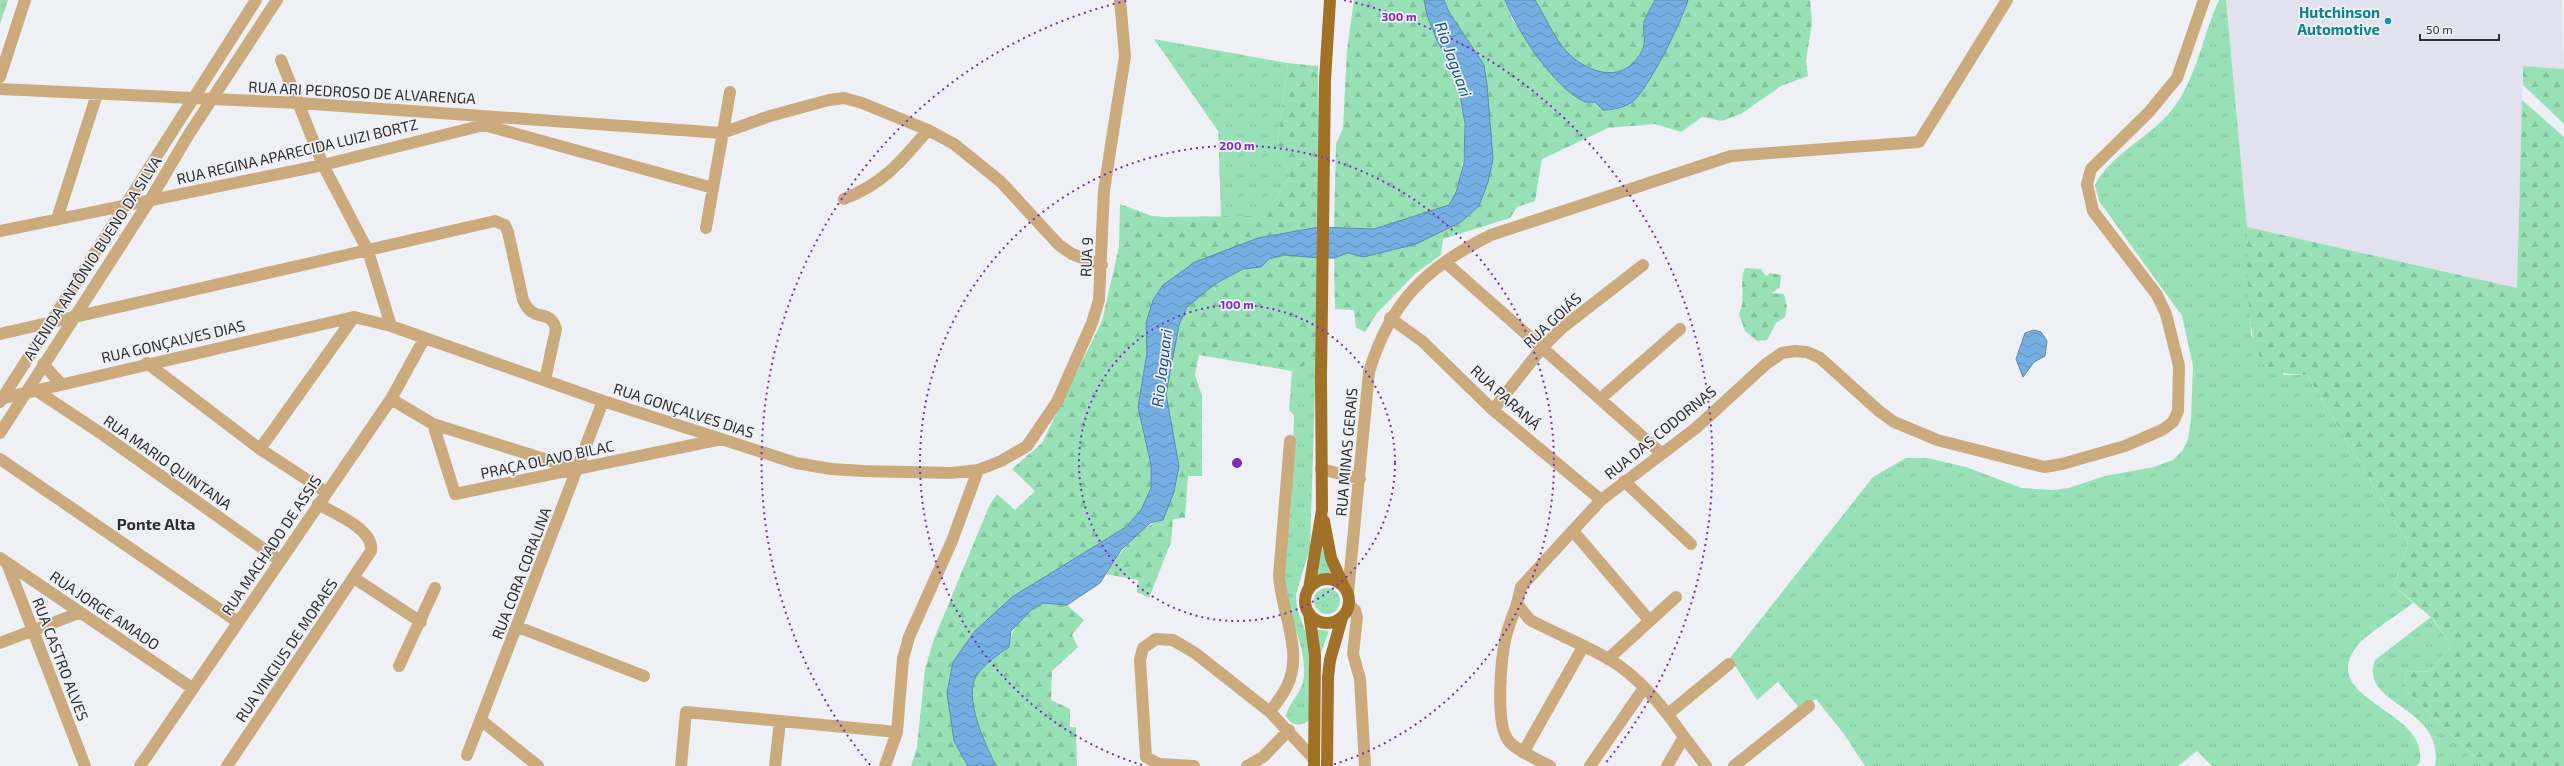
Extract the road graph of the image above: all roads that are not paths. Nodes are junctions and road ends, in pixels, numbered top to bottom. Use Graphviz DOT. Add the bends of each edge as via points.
graph roads {
  1 [pos="25,0"];
  2 [pos="256,0"];
  3 [pos="277,0"];
  4 [pos="1120,0"];
  5 [pos="1330,0"];
  6 [pos="2007,0"];
  7 [pos="2204,0"];
  8 [pos="281,60"];
  9 [pos="0,77"];
  10 [pos="0,89"];
  11 [pos="730,92"];
  12 [pos="97,94"];
  13 [pos="191,99"];
  14 [pos="211,100"];
  15 [pos="299,103"];
  16 [pos="481,119"];
  17 [pos="928,130"];
  18 [pos="722,133"];
  19 [pos="323,165"];
  20 [pos="713,188"];
  21 [pos="844,199"];
  22 [pos="150,200"];
  23 [pos="122,206"];
  24 [pos="57,219"];
  25 [pos="706,228"];
  26 [pos="0,231"];
  27 [pos="368,251"];
  28 [pos="1445,262"];
  29 [pos="1102,265"];
  30 [pos="1643,265"];
  31 [pos="74,316"];
  32 [pos="354,317"];
  33 [pos="1390,318"];
  34 [pos="51,323"];
  35 [pos="391,326"];
  36 [pos="1680,329"];
  37 [pos="0,334"];
  38 [pos="424,339"];
  39 [pos="1541,349"];
  40 [pos="147,363"];
  41 [pos="43,364"];
  42 [pos="545,380"];
  43 [pos="60,384"];
  44 [pos="37,391"];
  45 [pos="24,394"];
  46 [pos="391,399"];
  47 [pos="1600,399"];
  48 [pos="1,400"];
  49 [pos="603,401"];
  50 [pos="1493,410"];
  51 [pos="433,424"];
  52 [pos="0,433"];
  53 [pos="718,440"];
  54 [pos="1290,441"];
  55 [pos="260,449"];
  56 [pos="1661,452"];
  57 [pos="0,459"];
  58 [pos="1321,469"];
  59 [pos="577,470"];
  60 [pos="978,470"];
  61 [pos="1360,479"];
  62 [pos="1624,481"];
  63 [pos="326,492"];
  64 [pos="1601,500"];
  65 [pos="318,504"];
  66 [pos="1322,510"];
  67 [pos="1574,531"];
  68 [pos="1691,544"];
  69 [pos="279,560"];
  70 [pos="4,561"];
  71 [pos="354,578"];
  72 [pos="435,588"];
  73 [pos="1309,589"];
  74 [pos="1347,595"];
  75 [pos="1676,597"];
  76 [pos="1517,604"];
  77 [pos="79,613"];
  78 [pos="1308,613"];
  79 [pos="1342,618"];
  80 [pos="1649,620"];
  81 [pos="238,622"];
  82 [pos="421,622"];
  83 [pos="518,627"];
  84 [pos="32,630"];
  85 [pos="0,643"];
  86 [pos="1583,647"];
  87 [pos="1608,659"];
  88 [pos="1729,664"];
  89 [pos="400,666"];
  90 [pos="644,676"];
  91 [pos="192,688"];
  92 [pos="1644,688"];
  93 [pos="1809,706"];
  94 [pos="1270,712"];
  95 [pos="1668,714"];
  96 [pos="482,721"];
  97 [pos="780,721"];
  98 [pos="1289,730"];
  99 [pos="897,732"];
  100 [pos="1684,737"];
  101 [pos="1524,751"];
  102 [pos="467,755"];
  103 [pos="1314,763"];
  104 [pos="85,766"];
  105 [pos="140,766"];
  106 [pos="227,766"];
  107 [pos="538,766"];
  108 [pos="681,766"];
  109 [pos="775,766"];
  110 [pos="885,766"];
  111 [pos="1194,766"];
  112 [pos="1248,766"];
  113 [pos="1327,766"];
  114 [pos="1365,766"];
  115 [pos="1550,766"];
  116 [pos="1590,766"];
  117 [pos="1667,766"];
  118 [pos="1706,766"];
  119 [pos="1734,766"];
  1 -- 9 [label="street"];
  2 -- 13 [label="street, AVENIDA ANTÔNIO BUENO DA SILVA"];
  3 -- 14 [label="street, AVENIDA ANTÔNIO BUENO DA SILVA"];
  4 -- 29 [label="street, RUA 9" via="1125,56 1104,190"];
  5 -- 58 [label="main road" via="1326,48"];
  6 -- 28 [label="street, RUA MINAS GERAIS" via="1919,142 1731,156 1491,235 1460,250"];
  7 -- 56 [label="street, RUA DAS CODORNAS" via="2177,78 2149,112 2091,170 2087,184 2093,210 2157,295 2166,314 2180,366 2178,411 2173,422 2162,430 2124,446 2044,467 1937,440 1894,422 1820,358 1807,352 1795,351 1782,353 1766,364 1696,428"];
  8 -- 15 [label="street"];
  10 -- 12 [label="street, RUA ARI PEDROSO DE ALVARENGA"];
  11 -- 18 [label="street"];
  12 -- 13 [label="street, RUA ARI PEDROSO DE ALVARENGA"];
  12 -- 24 [label="street"];
  13 -- 14 [label="street, RUA ARI PEDROSO DE ALVARENGA"];
  13 -- 23 [label="street, AVENIDA ANTÔNIO BUENO DA SILVA"];
  14 -- 15 [label="street, RUA ARI PEDROSO DE ALVARENGA"];
  14 -- 22 [label="street, AVENIDA ANTÔNIO BUENO DA SILVA"];
  15 -- 16 [label="street, RUA ARI PEDROSO DE ALVARENGA"];
  15 -- 19 [label="street"];
  16 -- 18 [label="street, RUA ARI PEDROSO DE ALVARENGA"];
  16 -- 19 [label="street, RUA REGINA APARECIDA LUIZI BORTZ"];
  16 -- 20 [label="street, RUA REGINA APARECIDA LUIZI BORTZ"];
  17 -- 18 [label="street" via="844,98 770,116"];
  17 -- 21 [label="street" via="883,178 867,190"];
  17 -- 29 [label="street" via="954,144 1001,182 1059,245 1072,254"];
  18 -- 20 [label="street"];
  19 -- 22 [label="street, RUA REGINA APARECIDA LUIZI BORTZ"];
  19 -- 27 [label="street"];
  20 -- 25 [label="street"];
  22 -- 23 [label="street, RUA REGINA APARECIDA LUIZI BORTZ"];
  22 -- 31 [label="street, AVENIDA ANTÔNIO BUENO DA SILVA"];
  23 -- 24 [label="street, RUA REGINA APARECIDA LUIZI BORTZ"];
  23 -- 34 [label="street, AVENIDA ANTÔNIO BUENO DA SILVA"];
  24 -- 26 [label="street, RUA REGINA APARECIDA LUIZI BORTZ"];
  27 -- 31 [label="street"];
  27 -- 35 [label="street"];
  27 -- 42 [label="street" via="489,221 501,222 508,232 527,309 531,313 549,317 555,325"];
  28 -- 33 [label="street, RUA MINAS GERAIS" via="1414,289"];
  28 -- 39 [label="street"];
  29 -- 60 [label="street, RUA 9" via="1099,300 1092,323 1057,402 1027,446 1001,462"];
  30 -- 39 [label="street, RUA GOIÁS" via="1562,328"];
  31 -- 34 [label="street"];
  31 -- 41 [label="street, AVENIDA ANTÔNIO BUENO DA SILVA"];
  32 -- 35 [label="street, RUA GONÇALVES DIAS"];
  32 -- 40 [label="street, RUA GONÇALVES DIAS"];
  32 -- 55 [label="street"];
  33 -- 50 [label="street, RUA PARANÁ" via="1422,341"];
  33 -- 61 [label="street, RUA MINAS GERAIS" via="1379,339 1369,372"];
  34 -- 37 [label="street"];
  34 -- 48 [label="street, AVENIDA ANTÔNIO BUENO DA SILVA"];
  35 -- 38 [label="street, RUA GONÇALVES DIAS"];
  36 -- 47 [label="street"];
  38 -- 42 [label="street, RUA GONÇALVES DIAS"];
  38 -- 46 [label="street, RUA MACHADO DE ASSIS"];
  39 -- 47 [label="street"];
  39 -- 50 [label="street, RUA GOIÁS"];
  40 -- 43 [label="street, RUA GONÇALVES DIAS"];
  40 -- 55 [label="street"];
  41 -- 43 [label="street"];
  41 -- 45 [label="street, AVENIDA ANTÔNIO BUENO DA SILVA"];
  42 -- 49 [label="street, RUA GONÇALVES DIAS"];
  43 -- 44 [label="street, RUA GONÇALVES DIAS"];
  44 -- 45 [label="street, RUA GONÇALVES DIAS"];
  44 -- 69 [label="street, RUA MARIO QUINTANA"];
  45 -- 48 [label="street, RUA GONÇALVES DIAS"];
  45 -- 52 [label="street, AVENIDA ANTÔNIO BUENO DA SILVA"];
  46 -- 51 [label="street"];
  46 -- 63 [label="street, RUA MACHADO DE ASSIS"];
  47 -- 56 [label="street"];
  49 -- 53 [label="street, RUA GONÇALVES DIAS"];
  49 -- 59 [label="street, RUA CORA CORALINA"];
  50 -- 64 [label="street, RUA PARANÁ"];
  51 -- 59 [label="street"];
  51 -- 59 [label="street, PRAÇA OLAVO BILAC" via="455,494"];
  53 -- 59 [label="street, PRAÇA OLAVO BILAC"];
  53 -- 60 [label="street, RUA GONÇALVES DIAS" via="796,463 831,469 951,472"];
  54 -- 94 [label="street" via="1279,576 1280,593 1294,655 1293,669 1287,686"];
  55 -- 63 [label="street"];
  56 -- 62 [label="street, RUA DAS CODORNAS"];
  57 -- 81 [label="street"];
  58 -- 61 [label="street"];
  58 -- 66 [label="main road"];
  59 -- 83 [label="street, RUA CORA CORALINA"];
  60 -- 99 [label="street" via="952,541 909,637 903,659"];
  61 -- 74 [label="street, RUA MINAS GERAIS"];
  62 -- 64 [label="street, RUA DAS CODORNAS"];
  62 -- 68 [label="street"];
  63 -- 65 [label="street, RUA MACHADO DE ASSIS"];
  64 -- 67 [label="street, RUA DAS CODORNAS"];
  65 -- 69 [label="street, RUA MACHADO DE ASSIS"];
  65 -- 71 [label="street, RUA VINCIUS DE MORAES" via="364,532 371,543 371,551"];
  66 -- 73 [label="main road"];
  66 -- 74 [label="main road" via="1331,558"];
  67 -- 76 [label="street, RUA DAS CODORNAS" via="1528,578 1521,587"];
  67 -- 80 [label="street"];
  69 -- 81 [label="street, RUA MACHADO DE ASSIS"];
  70 -- 77 [label="street, RUA JORGE AMADO"];
  70 -- 84 [label="street, RUA CASTRO ALVES"];
  71 -- 82 [label="street"];
  71 -- 106 [label="street, RUA VINCIUS DE MORAES"];
  72 -- 82 [label="street"];
  73 -- 74 [label="main road" via="1313,584 1326,579 1333,580"];
  73 -- 78 [label="main road" via="1305,601"];
  74 -- 79 [label="main road"];
  74 -- 114 [label="street" via="1357,617 1353,654 1360,679"];
  75 -- 80 [label="street"];
  76 -- 86 [label="street" via="1530,620"];
  76 -- 101 [label="street, RUA DAS CODORNAS" via="1506,636 1502,667 1501,717 1508,740"];
  77 -- 84 [label="street"];
  77 -- 91 [label="street, RUA JORGE AMADO"];
  78 -- 79 [label="main road" via="1320,622 1328,623"];
  78 -- 103 [label="main road" via="1315,654"];
  79 -- 113 [label="main road" via="1328,677"];
  80 -- 87 [label="street"];
  81 -- 91 [label="street, RUA MACHADO DE ASSIS"];
  82 -- 89 [label="street"];
  83 -- 90 [label="street"];
  83 -- 96 [label="street, RUA CORA CORALINA"];
  84 -- 85 [label="street"];
  84 -- 104 [label="street, RUA CASTRO ALVES"];
  86 -- 87 [label="street"];
  86 -- 101 [label="street"];
  87 -- 92 [label="street"];
  88 -- 95 [label="street"];
  91 -- 105 [label="street, RUA MACHADO DE ASSIS"];
  92 -- 95 [label="street"];
  92 -- 116 [label="street"];
  93 -- 119 [label="street"];
  94 -- 98 [label="street"];
  94 -- 111 [label="street" via="1195,653 1172,640 1156,639 1143,648 1140,660 1146,757 1159,764"];
  95 -- 100 [label="street"];
  96 -- 102 [label="street, RUA CORA CORALINA"];
  96 -- 107 [label="street"];
  97 -- 99 [label="street"];
  97 -- 108 [label="street" via="686,712"];
  97 -- 109 [label="street"];
  98 -- 103 [label="street"];
  98 -- 112 [label="street" via="1263,757"];
  99 -- 110 [label="street"];
  100 -- 117 [label="street"];
  100 -- 118 [label="street"];
  101 -- 115 [label="street, RUA DAS CODORNAS"];
}
